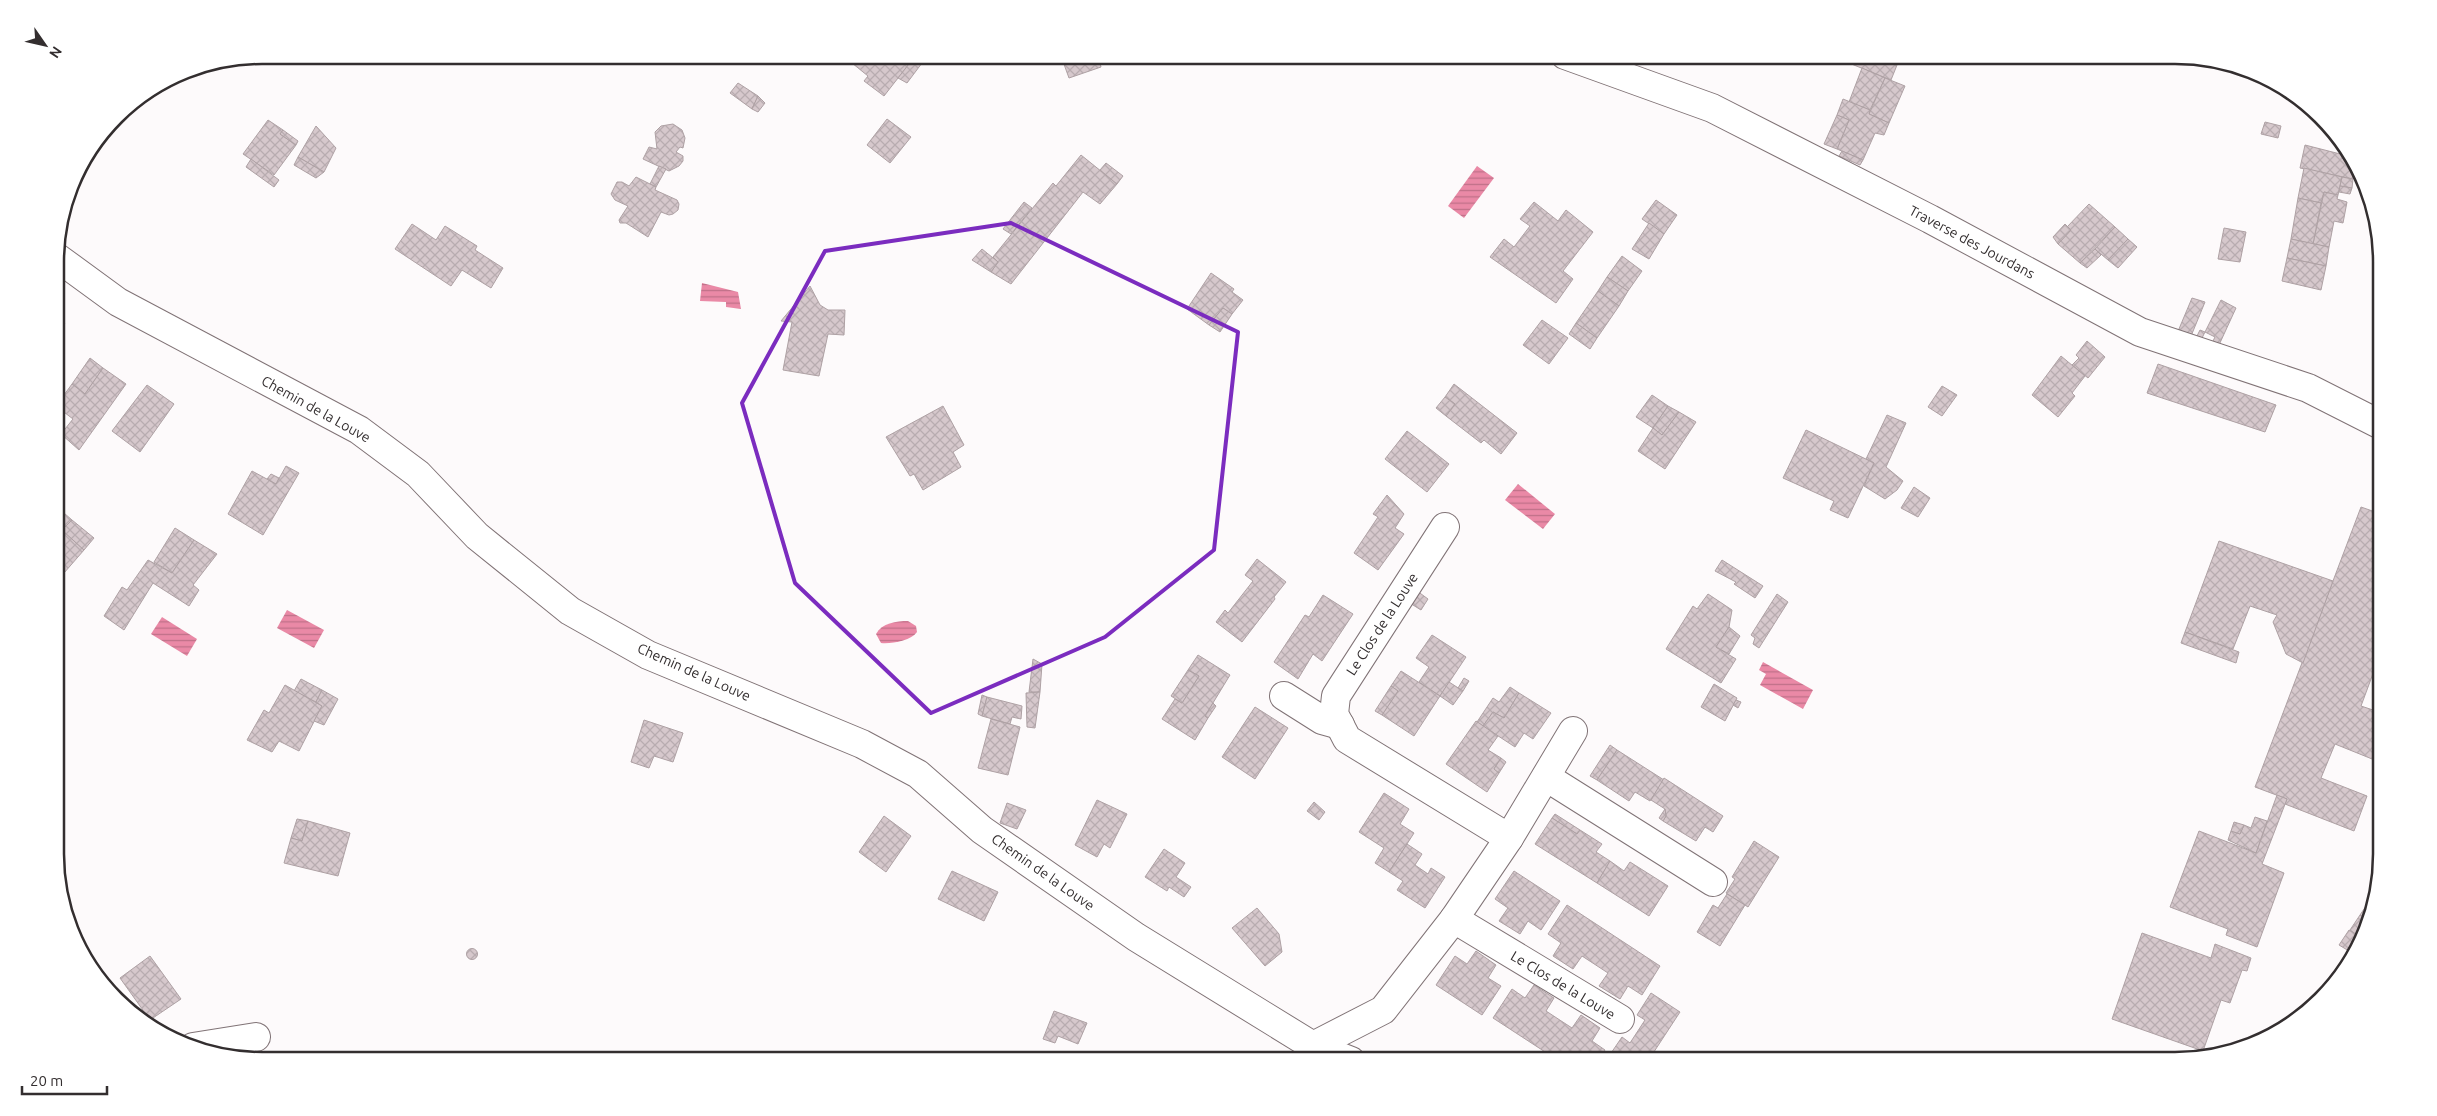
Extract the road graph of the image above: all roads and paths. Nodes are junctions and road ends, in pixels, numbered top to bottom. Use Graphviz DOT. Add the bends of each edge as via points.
graph roads {
  1 [pos="1591,64"];
  2 [pos="64,262"];
  3 [pos="2373,421"];
  4 [pos="1444,527"];
  5 [pos="1284,696"];
  6 [pos="1340,725"];
  7 [pos="1573,731"];
  8 [pos="1546,777"];
  9 [pos="1509,838"];
  10 [pos="1713,882"];
  11 [pos="1454,919"];
  12 [pos="1620,1019"];
  13 [pos="256,1037"];
  14 [pos="207,1045"];
  15 [pos="1313,1046"];
  16 [pos="1328,1052"];
  1 -- 3 [label="street, Traverse des Jourdans" via="1712,108 1930,219 2140,332 2308,388"];
  2 -- 15 [label="street, Chemin de la Louve" via="118,302 359,430 418,474 477,536 570,611 648,655 862,744 918,774 982,830 1136,937"];
  4 -- 6 [label="street, Le Clos de la Louve" via="1336,696 1334,714"];
  5 -- 6 [label="street" via="1322,720"];
  6 -- 9 [label="street, Le Clos de la Louve" via="1347,739"];
  7 -- 8 [label="street"];
  8 -- 9 [label="street"];
  8 -- 10 [label="street"];
  9 -- 11 [label="street"];
  11 -- 12 [label="street, Le Clos de la Louve"];
  11 -- 15 [label="street" via="1384,1010"];
  13 -- 14 [label="street"];
  15 -- 16 [label="street, Chemin de la Louve"];
}
